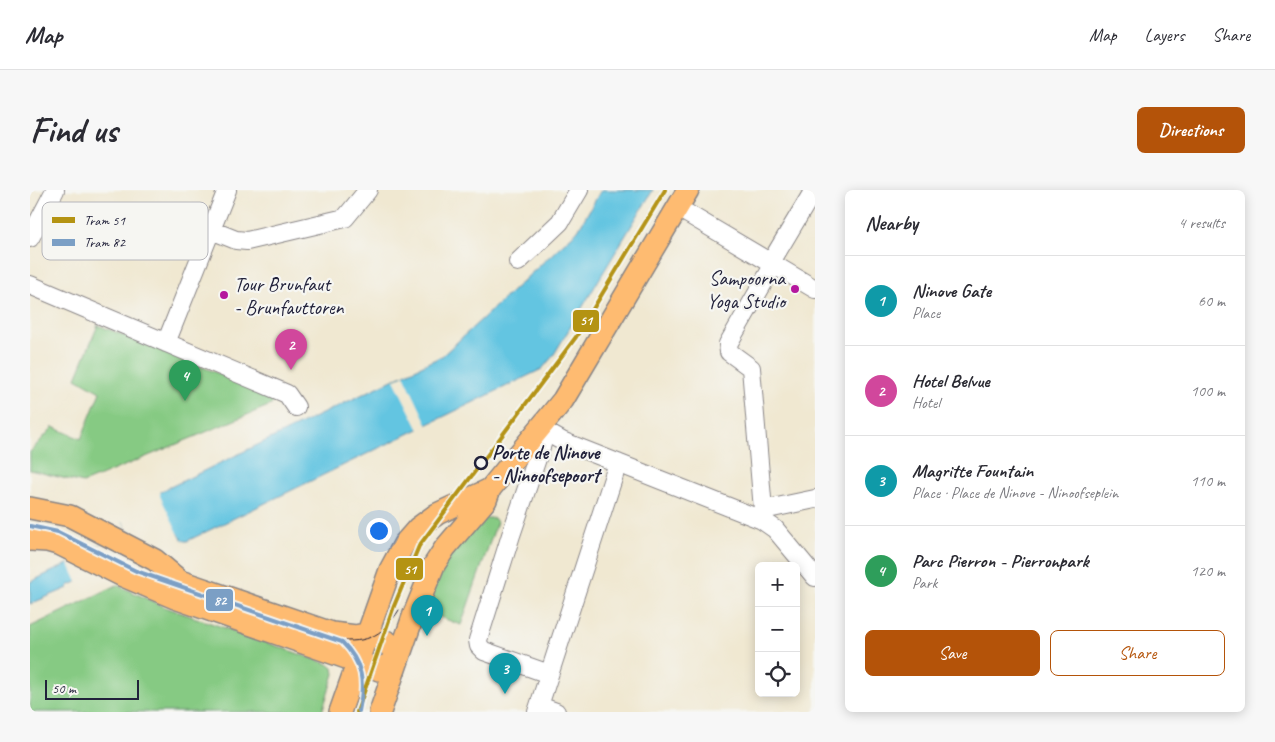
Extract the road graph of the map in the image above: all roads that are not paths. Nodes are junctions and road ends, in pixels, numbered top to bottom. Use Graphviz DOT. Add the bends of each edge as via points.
graph roads {
  1 [pos="55,190"];
  2 [pos="227,190"];
  3 [pos="368,190"];
  4 [pos="579,190"];
  5 [pos="814,190"];
  6 [pos="683,199"];
  7 [pos="49,202"];
  8 [pos="42,215"];
  9 [pos="211,230"];
  10 [pos="30,238"];
  11 [pos="208,238"];
  12 [pos="199,260"];
  13 [pos="518,262"];
  14 [pos="771,262"];
  15 [pos="30,285"];
  16 [pos="815,289"];
  17 [pos="166,343"];
  18 [pos="296,407"];
  19 [pos="543,430"];
  20 [pos="618,463"];
  21 [pos="490,490"];
  22 [pos="815,499"];
  23 [pos="30,508"];
  24 [pos="761,514"];
  25 [pos="30,540"];
  26 [pos="815,576"];
  27 [pos="365,634"];
  28 [pos="397,659"];
  29 [pos="357,663"];
  30 [pos="549,674"];
  31 [pos="538,709"];
  32 [pos="340,712"];
  33 [pos="380,712"];
  34 [pos="556,712"];
  1 -- 7 [label="street"];
  2 -- 9 [label="street"];
  3 -- 9 [label="street" via="345,218 247,241"];
  4 -- 13 [label="street" via="560,222"];
  5 -- 14 [label="street"];
  6 -- 14 [label="street"];
  6 -- 19 [label="main road"];
  8 -- 10 [label="street"];
  9 -- 11 [label="street"];
  12 -- 17 [label="street"];
  14 -- 16 [label="street"];
  14 -- 24 [label="street" via="770,271 728,344 729,352 751,368"];
  15 -- 17 [label="street"];
  17 -- 18 [label="street" via="287,394"];
  19 -- 20 [label="street"];
  19 -- 21 [label="main road"];
  19 -- 30 [label="street" via="478,640 484,651"];
  20 -- 24 [label="street"];
  20 -- 30 [label="street"];
  21 -- 27 [label="main road" via="436,514 404,544 390,570"];
  21 -- 28 [label="main road" via="486,500 434,565"];
  22 -- 24 [label="street"];
  23 -- 27 [label="main road" via="70,516 155,560 180,581 332,633"];
  24 -- 26 [label="street"];
  25 -- 29 [label="main road" via="61,545 175,598"];
  27 -- 28 [label="main road" via="388,642"];
  27 -- 29 [label="main road"];
  28 -- 29 [label="main road" via="379,670"];
  28 -- 33 [label="main road"];
  29 -- 32 [label="main road"];
  30 -- 31 [label="street"];
  31 -- 34 [label="street"];
}
